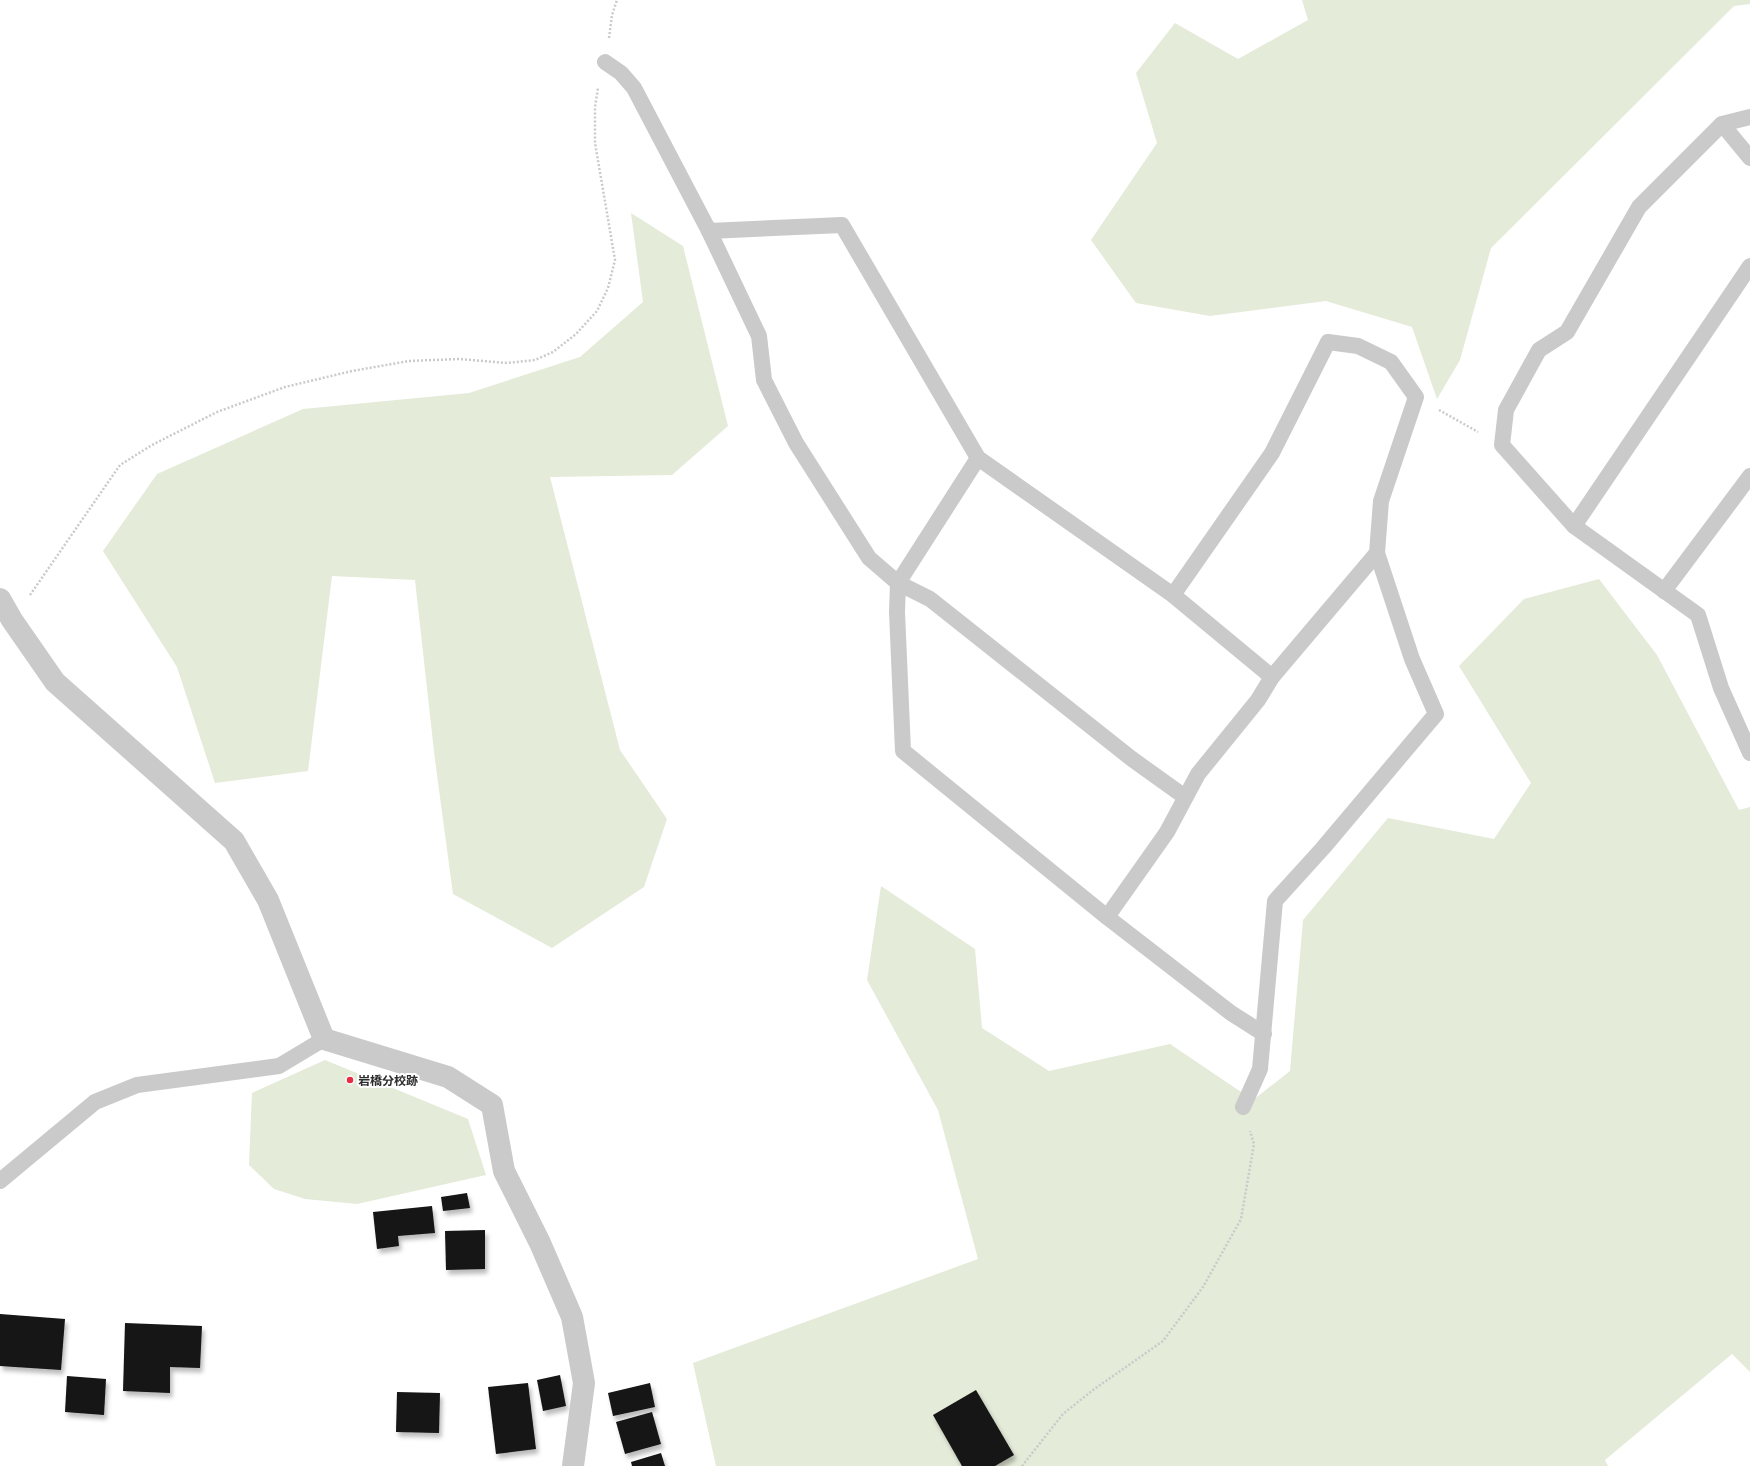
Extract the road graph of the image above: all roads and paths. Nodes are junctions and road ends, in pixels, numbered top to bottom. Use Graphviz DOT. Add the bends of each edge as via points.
graph roads {
  1 [pos="618,0"];
  2 [pos="605,62"];
  3 [pos="1750,118"];
  4 [pos="1722,124"];
  5 [pos="1750,158"];
  6 [pos="709,231"];
  7 [pos="1750,266"];
  8 [pos="1416,397"];
  9 [pos="1502,445"];
  10 [pos="978,458"];
  11 [pos="1750,476"];
  12 [pos="1574,526"];
  13 [pos="1377,553"];
  14 [pos="898,583"];
  15 [pos="1664,591"];
  16 [pos="1173,595"];
  17 [pos="0,599"];
  18 [pos="12,620"];
  19 [pos="1272,677"];
  20 [pos="1750,753"];
  21 [pos="1186,797"];
  22 [pos="1107,917"];
  23 [pos="1264,1034"];
  24 [pos="324,1039"];
  25 [pos="1243,1107"];
  26 [pos="0,1180"];
  27 [pos="573,1466"];
  28 [pos="1022,1466"];
  1 -- 2 [label="path" via="612,15"];
  2 -- 6 [label="lane" via="634,88"];
  2 -- 18 [label="path" via="595,107 595,143 615,260 608,288 597,311 576,334 553,352 535,360 507,363 459,359 409,361 284,387 217,412 152,445 120,465"];
  3 -- 4 [label="lane"];
  4 -- 5 [label="lane"];
  4 -- 9 [label="lane" via="1638,207 1566,332 1539,350 1506,410"];
  6 -- 10 [label="lane" via="842,225"];
  6 -- 14 [label="lane" via="759,336 764,380 796,443 869,558"];
  7 -- 12 [label="lane"];
  8 -- 9 [label="path"];
  8 -- 13 [label="lane" via="1381,501"];
  8 -- 16 [label="lane" via="1391,362 1358,346 1328,342 1272,453"];
  9 -- 12 [label="lane"];
  10 -- 14 [label="lane"];
  10 -- 16 [label="lane"];
  11 -- 15 [label="lane"];
  12 -- 15 [label="lane"];
  13 -- 19 [label="lane"];
  13 -- 23 [label="lane" via="1412,659 1436,714 1275,901"];
  14 -- 21 [label="lane" via="930,599 1132,759"];
  14 -- 22 [label="lane" via="903,751"];
  15 -- 20 [label="lane" via="1698,616 1721,688"];
  16 -- 19 [label="lane"];
  17 -- 18 [label="street"];
  18 -- 24 [label="street" via="55,682 234,841 268,900"];
  19 -- 21 [label="lane" via="1258,700 1198,774"];
  21 -- 22 [label="lane" via="1167,832"];
  22 -- 23 [label="lane" via="1231,1014"];
  23 -- 25 [label="lane" via="1260,1070"];
  24 -- 26 [label="lane" via="279,1066 137,1085 95,1102"];
  24 -- 27 [label="street" via="448,1078 492,1105 504,1171 540,1243 572,1317 584,1383"];
  25 -- 28 [label="path" via="1254,1144 1241,1219 1203,1287 1163,1340 1063,1414"];
}
